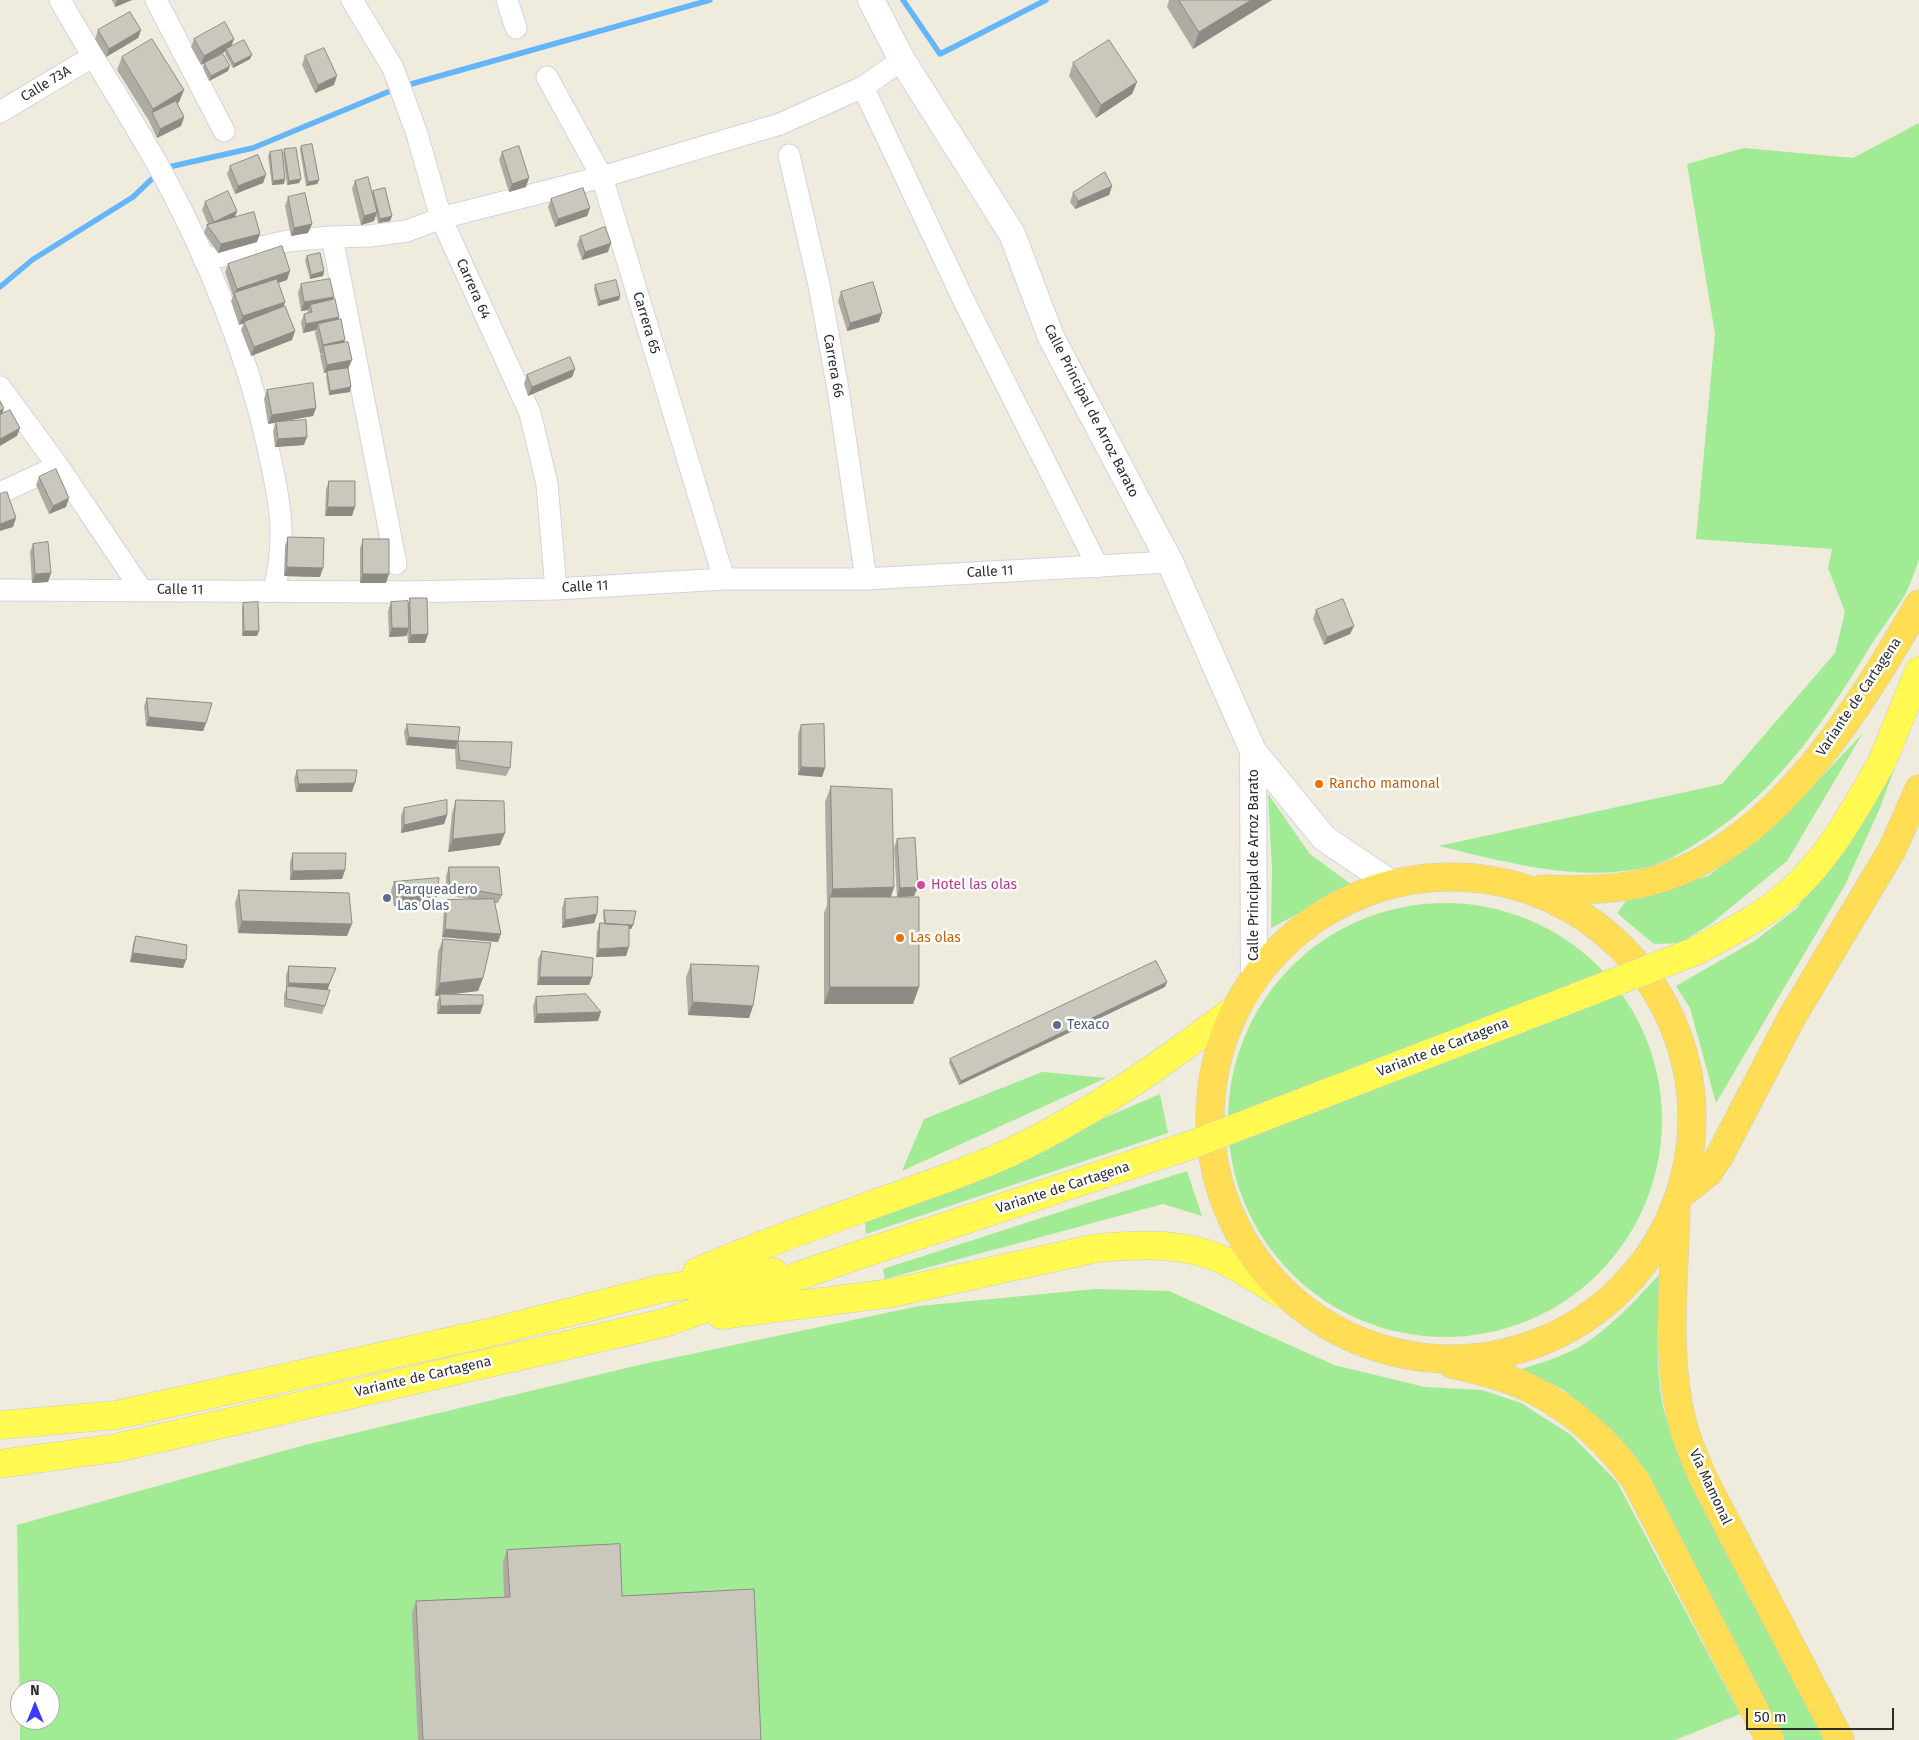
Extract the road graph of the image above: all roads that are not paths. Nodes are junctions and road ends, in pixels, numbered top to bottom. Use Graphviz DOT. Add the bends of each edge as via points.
graph roads {
  1 [pos="60,0"];
  2 [pos="156,0"];
  3 [pos="352,0"];
  4 [pos="507,0"];
  5 [pos="871,0"];
  6 [pos="516,28"];
  7 [pos="92,56"];
  8 [pos="902,60"];
  9 [pos="547,77"];
  10 [pos="862,88"];
  11 [pos="0,112"];
  12 [pos="224,131"];
  13 [pos="789,154"];
  14 [pos="602,177"];
  15 [pos="441,218"];
  16 [pos="332,237"];
  17 [pos="204,260"];
  18 [pos="0,386"];
  19 [pos="58,466"];
  20 [pos="0,493"];
  21 [pos="1170,562"];
  22 [pos="396,564"];
  23 [pos="1098,567"];
  24 [pos="724,579"];
  25 [pos="866,579"];
  26 [pos="141,589"];
  27 [pos="556,589"];
  28 [pos="0,590"];
  29 [pos="274,591"];
  30 [pos="1919,604"];
  31 [pos="1919,671"];
  32 [pos="1253,751"];
  33 [pos="1919,789"];
  34 [pos="1392,884"];
  35 [pos="1525,888"];
  36 [pos="1254,978"];
  37 [pos="1233,1010"];
  38 [pos="1679,1201"];
  39 [pos="843,1260"];
  40 [pos="660,1289"];
  41 [pos="1282,1294"];
  42 [pos="664,1323"];
  43 [pos="1432,1358"];
  44 [pos="0,1425"];
  45 [pos="0,1464"];
  46 [pos="1770,1740"];
  47 [pos="1840,1740"];
  1 -- 7 [label="street"];
  2 -- 12 [label="street"];
  3 -- 15 [label="street, Carrera 64" via="393,68"];
  4 -- 6 [label="street"];
  5 -- 8 [label="street, Calle Principal de Arroz Barato"];
  7 -- 11 [label="street, Calle 73A"];
  7 -- 17 [label="street" via="167,182"];
  8 -- 10 [label="street"];
  8 -- 21 [label="street, Calle Principal de Arroz Barato" via="1012,234 1052,337"];
  9 -- 14 [label="street, Carrera 65"];
  10 -- 14 [label="street" via="780,124"];
  10 -- 23 [label="street" via="965,303"];
  13 -- 25 [label="street, Carrera 66" via="819,284"];
  14 -- 15 [label="street"];
  14 -- 24 [label="street, Carrera 65"];
  15 -- 16 [label="street" via="407,231"];
  15 -- 27 [label="street, Carrera 64" via="530,414 547,484"];
  16 -- 17 [label="street" via="288,241"];
  16 -- 22 [label="street"];
  17 -- 29 [label="street" via="242,356 279,494 283,542"];
  18 -- 19 [label="street"];
  19 -- 20 [label="street"];
  19 -- 26 [label="street"];
  21 -- 23 [label="street, Calle 11"];
  21 -- 32 [label="street, Calle Principal de Arroz Barato"];
  23 -- 25 [label="street, Calle 11"];
  24 -- 25 [label="street, Calle 11"];
  24 -- 27 [label="street, Calle 11"];
  26 -- 28 [label="street, Calle 11"];
  26 -- 29 [label="street, Calle 11"];
  27 -- 29 [label="street, Calle 11"];
  30 -- 35 [label="highway, Variante de Cartagena" via="1881,670 1835,738 1798,783 1720,851 1661,879 1625,886 1587,891"];
  31 -- 39 [label="main road, Variante de Cartagena, bridge" via="1882,762 1849,821 1809,873 1761,914 1696,951 1191,1145"];
  32 -- 34 [label="street, Calle Principal de Arroz Barato" via="1324,838"];
  32 -- 36 [label="street, Calle Principal de Arroz Barato"];
  33 -- 38 [label="highway" via="1892,850 1792,1017 1719,1157 1708,1173"];
  34 -- 35 [label="highway" via="1419,879 1472,878"];
  34 -- 36 [label="highway" via="1351,898 1315,919 1282,946"];
  35 -- 38 [label="highway" via="1568,907 1608,934 1642,968 1668,1008 1685,1053 1693,1100 1692,1148"];
  36 -- 37 [label="highway"];
  37 -- 40 [label="main road" via="1122,1092 1012,1152 716,1264"];
  37 -- 41 [label="highway" via="1217,1059 1210,1109 1213,1159 1227,1208 1251,1252"];
  38 -- 43 [label="highway" via="1646,1261 1604,1305 1552,1337 1493,1355"];
  38 -- 47 [label="highway, Vía Mamonal" via="1673,1350 1676,1389 1686,1435 1703,1478"];
  39 -- 40 [label="main road, Variante de Cartagena"];
  39 -- 42 [label="main road, Variante de Cartagena"];
  40 -- 44 [label="main road, Variante de Cartagena" via="488,1333 116,1415"];
  41 -- 42 [label="main road" via="1224,1261 1194,1251 1130,1245 1097,1248 892,1293"];
  41 -- 43 [label="highway" via="1352,1337 1391,1351"];
  42 -- 45 [label="main road, Variante de Cartagena" via="116,1448"];
  43 -- 46 [label="highway" via="1532,1389 1586,1425 1616,1454 1636,1480"];
}
